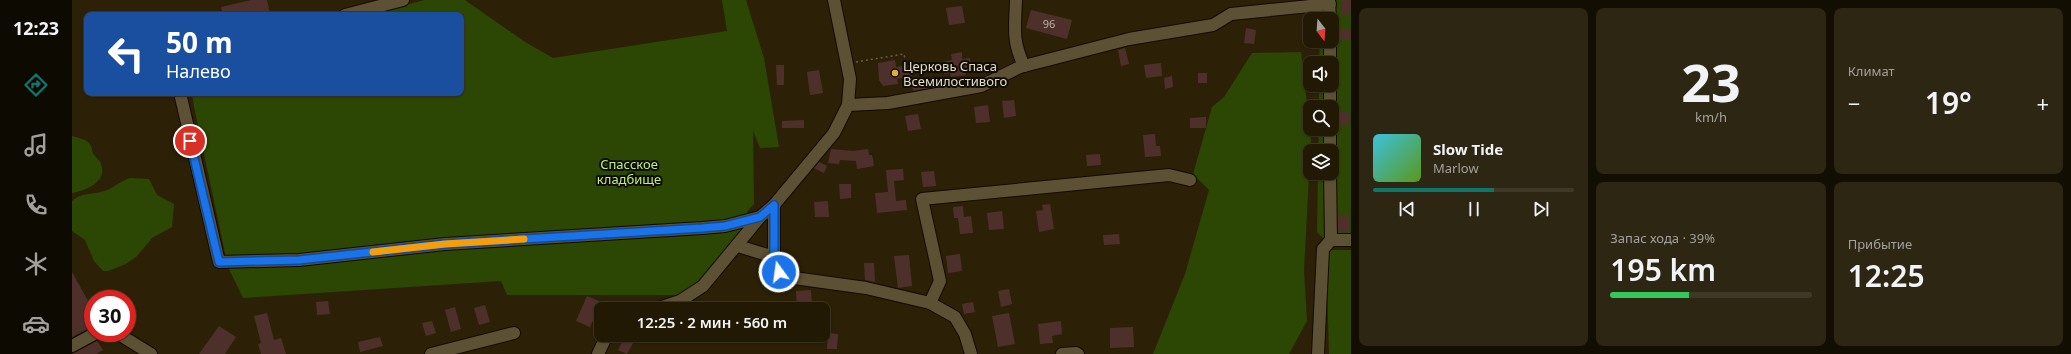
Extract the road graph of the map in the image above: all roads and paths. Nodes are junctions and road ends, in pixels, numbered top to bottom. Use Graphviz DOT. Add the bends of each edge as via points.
graph roads {
  1 [pos="403,0"];
  2 [pos="834,0"];
  3 [pos="1016,0"];
  4 [pos="1330,2"];
  5 [pos="357,12"];
  6 [pos="846,63"];
  7 [pos="906,65"];
  8 [pos="1024,66"];
  9 [pos="181,96"];
  10 [pos="848,105"];
  11 [pos="1190,180"];
  12 [pos="1330,180"];
  13 [pos="774,205"];
  14 [pos="760,217"];
  15 [pos="1331,240"];
  16 [pos="1351,240"];
  17 [pos="738,246"];
  18 [pos="774,257"];
  19 [pos="680,302"];
  20 [pos="930,303"];
  21 [pos="514,333"];
  22 [pos="84,340"];
  23 [pos="132,342"];
  24 [pos="604,342"];
  25 [pos="72,346"];
  26 [pos="151,354"];
  27 [pos="431,354"];
  28 [pos="598,354"];
  29 [pos="972,354"];
  30 [pos="1062,354"];
  31 [pos="1078,354"];
  32 [pos="1318,354"];
  1 -- 5 [label="street"];
  2 -- 6 [label="street"];
  3 -- 8 [label="street" via="1014,39"];
  4 -- 8 [label="street" via="1231,14 1213,25 1128,39"];
  6 -- 7 [label="path" via="904,54"];
  6 -- 10 [label="street" via="850,79"];
  8 -- 10 [label="street" via="981,86 888,103"];
  9 -- 14 [label="street" via="219,262 299,260 445,244 702,228 725,226"];
  10 -- 13 [label="street" via="834,132"];
  11 -- 20 [label="street" via="1169,175 922,199 940,281"];
  12 -- 15 [label="street"];
  13 -- 14 [label="street"];
  13 -- 18 [label="street"];
  14 -- 17 [label="street"];
  15 -- 16 [label="street"];
  15 -- 32 [label="street" via="1323,250"];
  17 -- 18 [label="street"];
  17 -- 19 [label="street" via="703,286"];
  18 -- 20 [label="street" via="779,272 794,278 866,288"];
  20 -- 29 [label="street" via="955,317"];
  21 -- 27 [label="street"];
  22 -- 25 [label="street"];
  23 -- 26 [label="street"];
  24 -- 28 [label="street"];
  30 -- 31 [label="street"];
}
